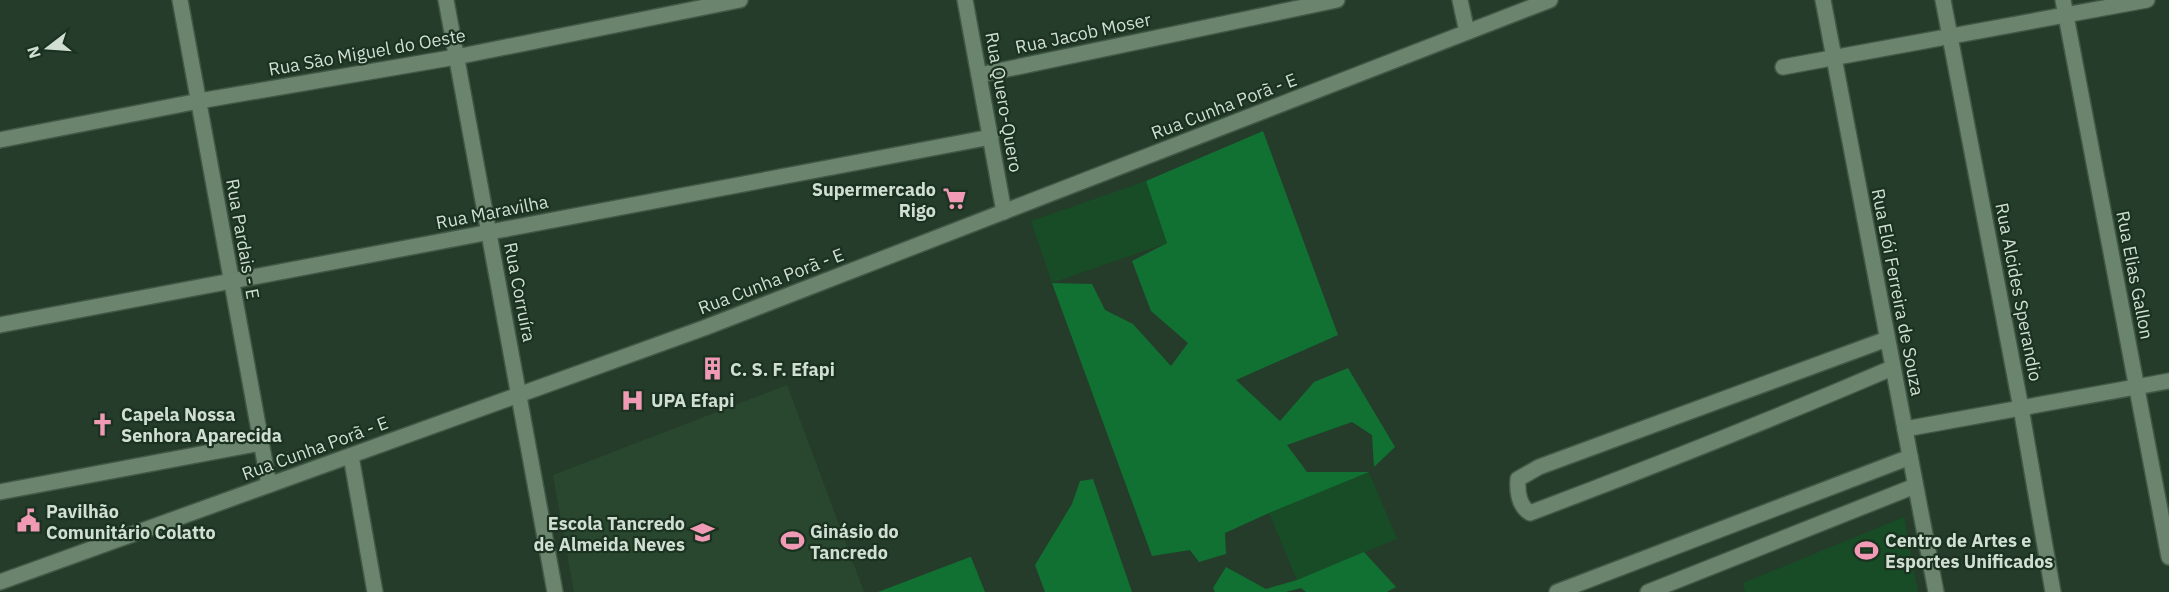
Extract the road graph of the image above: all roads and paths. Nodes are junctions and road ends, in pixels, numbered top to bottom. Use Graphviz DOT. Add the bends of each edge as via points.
graph roads {
  1 [pos="180,0"];
  2 [pos="446,0"];
  3 [pos="740,0"];
  4 [pos="965,0"];
  5 [pos="1337,0"];
  6 [pos="1460,0"];
  7 [pos="1550,0"];
  8 [pos="1823,0"];
  9 [pos="1943,0"];
  10 [pos="2147,0"];
  11 [pos="2064,8"];
  12 [pos="1467,32"];
  13 [pos="1950,36"];
  14 [pos="456,57"];
  15 [pos="1834,57"];
  16 [pos="1783,66"];
  17 [pos="979,75"];
  18 [pos="199,101"];
  19 [pos="991,137"];
  20 [pos="0,140"];
  21 [pos="1004,212"];
  22 [pos="489,233"];
  23 [pos="231,283"];
  24 [pos="0,325"];
  25 [pos="1887,339"];
  26 [pos="1892,368"];
  27 [pos="2169,381"];
  28 [pos="2136,387"];
  29 [pos="520,394"];
  30 [pos="2021,408"];
  31 [pos="1905,429"];
  32 [pos="260,443"];
  33 [pos="351,456"];
  34 [pos="1910,457"];
  35 [pos="269,485"];
  36 [pos="1915,486"];
  37 [pos="0,492"];
  38 [pos="2169,557"];
  39 [pos="0,582"];
  40 [pos="375,592"];
  41 [pos="555,592"];
  42 [pos="1557,592"];
  43 [pos="1648,592"];
  44 [pos="1935,592"];
  45 [pos="2053,592"];
  1 -- 18 [label="street, Rua Pardais - E"];
  2 -- 14 [label="street, Rua Corruíra"];
  3 -- 14 [label="street, Rua São Miguel do Oeste"];
  4 -- 17 [label="street, Rua Quero-Quero"];
  5 -- 17 [label="street, Rua Jacob Moser"];
  6 -- 12 [label="street"];
  7 -- 12 [label="street, Rua Cunha Porã - E"];
  8 -- 15 [label="street, Rua Elói Ferreira de Souza"];
  9 -- 13 [label="street, Rua Alcides Sperandio"];
  10 -- 11 [label="street"];
  11 -- 13 [label="street"];
  11 -- 28 [label="street, Rua Elias Gallon"];
  12 -- 21 [label="street, Rua Cunha Porã - E"];
  13 -- 15 [label="street"];
  13 -- 30 [label="street, Rua Alcides Sperandio"];
  14 -- 18 [label="street, Rua São Miguel do Oeste"];
  14 -- 22 [label="street, Rua Corruíra"];
  15 -- 16 [label="street"];
  15 -- 25 [label="street, Rua Elói Ferreira de Souza"];
  17 -- 19 [label="street, Rua Quero-Quero"];
  18 -- 20 [label="street, Rua São Miguel do Oeste"];
  18 -- 23 [label="street, Rua Pardais - E"];
  19 -- 21 [label="street, Rua Quero-Quero"];
  19 -- 22 [label="street, Rua Maravilha"];
  21 -- 29 [label="street, Rua Cunha Porã - E"];
  22 -- 23 [label="street, Rua Maravilha"];
  22 -- 29 [label="street, Rua Corruíra"];
  23 -- 24 [label="street, Rua Maravilha"];
  23 -- 32 [label="street, Rua Pardais - E"];
  25 -- 26 [label="street, Rua Elói Ferreira de Souza"];
  25 -- 26 [label="street" via="1539,467 1518,479 1522,508 1530,513 1664,463"];
  26 -- 31 [label="street, Rua Elói Ferreira de Souza"];
  27 -- 28 [label="street"];
  28 -- 30 [label="street"];
  28 -- 38 [label="street, Rua Elias Gallon"];
  29 -- 33 [label="street, Rua Cunha Porã - E"];
  29 -- 41 [label="street, Rua Corruíra"];
  30 -- 31 [label="street"];
  30 -- 45 [label="street, Rua Alcides Sperandio"];
  31 -- 34 [label="street, Rua Elói Ferreira de Souza"];
  32 -- 35 [label="street, Rua Pardais - E"];
  32 -- 37 [label="street"];
  33 -- 35 [label="street, Rua Cunha Porã - E"];
  33 -- 40 [label="street"];
  34 -- 36 [label="street, Rua Elói Ferreira de Souza"];
  34 -- 42 [label="street"];
  35 -- 39 [label="street, Rua Cunha Porã - E"];
  36 -- 43 [label="street"];
  36 -- 44 [label="street, Rua Elói Ferreira de Souza"];
}
